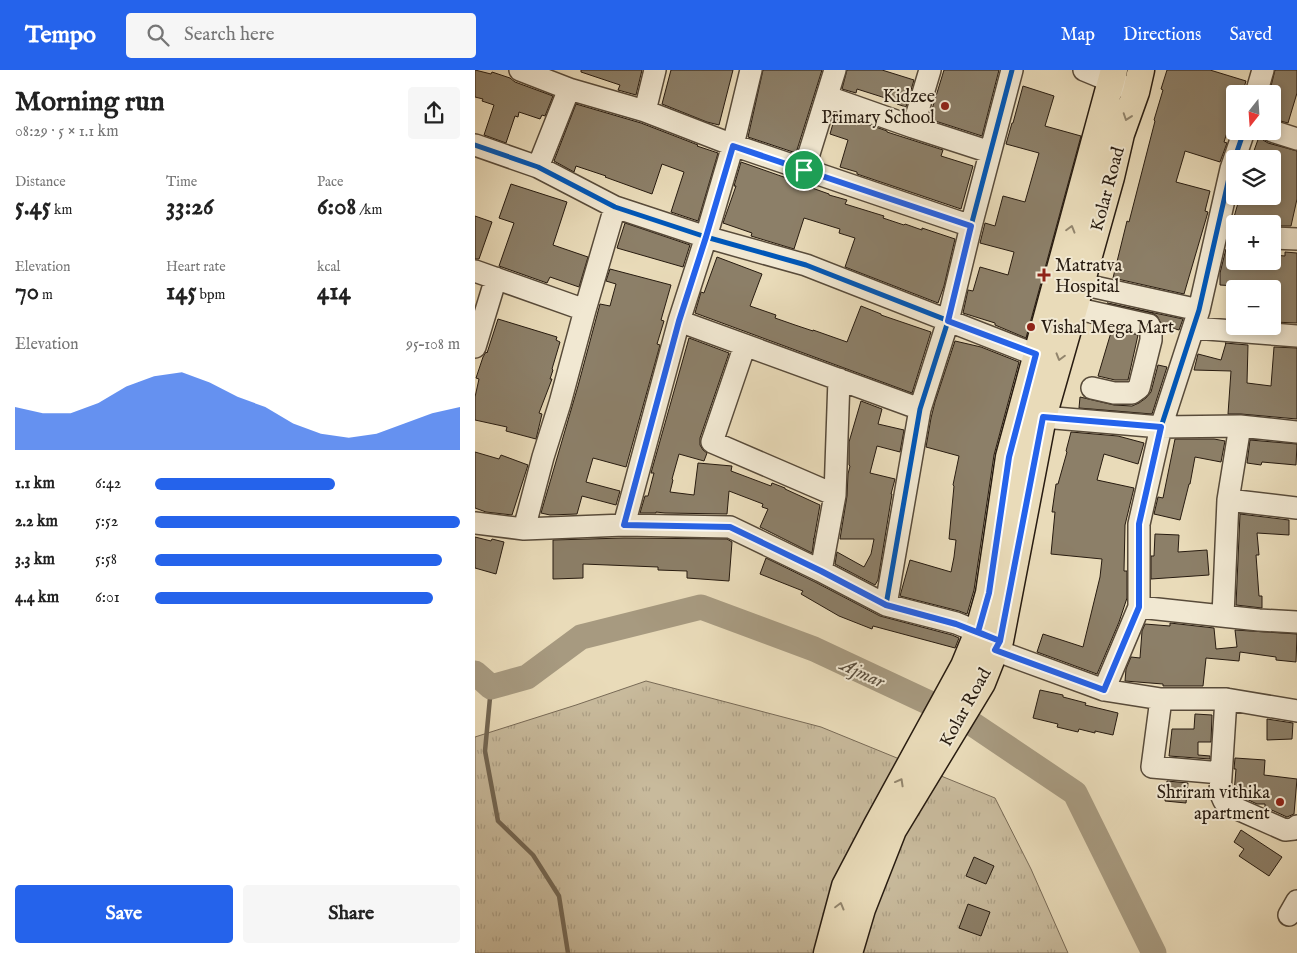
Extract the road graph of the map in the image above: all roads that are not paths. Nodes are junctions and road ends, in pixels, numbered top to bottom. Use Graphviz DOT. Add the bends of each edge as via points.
graph roads {
  1 [pos="520,70"];
  2 [pos="655,70"];
  3 [pos="751,70"];
  4 [pos="835,70"];
  5 [pos="930,70"];
  6 [pos="1012,70"];
  7 [pos="1083,70"];
  8 [pos="1263,70"];
  9 [pos="1113,75"];
  10 [pos="1138,81"];
  11 [pos="1259,85"];
  12 [pos="569,89"];
  13 [pos="828,97"];
  14 [pos="645,111"];
  15 [pos="913,127"];
  16 [pos="1281,134"];
  17 [pos="1297,139"];
  18 [pos="1241,140"];
  19 [pos="475,145"];
  20 [pos="733,146"];
  21 [pos="990,152"];
  22 [pos="538,167"];
  23 [pos="804,170"];
  24 [pos="615,207"];
  25 [pos="1228,215"];
  26 [pos="971,226"];
  27 [pos="1226,235"];
  28 [pos="706,237"];
  29 [pos="1281,238"];
  30 [pos="1297,239"];
  31 [pos="475,271"];
  32 [pos="496,278"];
  33 [pos="1078,296"];
  34 [pos="585,310"];
  35 [pos="1197,319"];
  36 [pos="679,321"];
  37 [pos="948,321"];
  38 [pos="1297,336"];
  39 [pos="475,345"];
  40 [pos="745,345"];
  41 [pos="1036,354"];
  42 [pos="839,379"];
  43 [pos="1092,388"];
  44 [pos="920,409"];
  45 [pos="1043,417"];
  46 [pos="1239,426"];
  47 [pos="1161,427"];
  48 [pos="1297,432"];
  49 [pos="835,495"];
  50 [pos="1227,500"];
  51 [pos="1297,508"];
  52 [pos="475,522"];
  53 [pos="624,525"];
  54 [pos="524,529"];
  55 [pos="821,571"];
  56 [pos="886,605"];
  57 [pos="1139,607"];
  58 [pos="1223,616"];
  59 [pos="1297,622"];
  60 [pos="991,641"];
  61 [pos="1104,690"];
  62 [pos="1161,699"];
  63 [pos="1226,699"];
  64 [pos="1297,711"];
  65 [pos="1221,773"];
  66 [pos="1297,826"];
  67 [pos="885,827"];
  68 [pos="827,953"];
  69 [pos="849,953"];
  1 -- 12 [label="street"];
  2 -- 14 [label="street"];
  3 -- 20 [label="street"];
  4 -- 13 [label="street"];
  5 -- 15 [label="street"];
  6 -- 21 [label="street"];
  7 -- 9 [label="street"];
  8 -- 11 [label="street"];
  9 -- 10 [label="street"];
  41 -- 9 [label="main road, Kolar Road, one-way"];
  10 -- 33 [label="main road, Kolar Road, one-way"];
  12 -- 14 [label="street"];
  12 -- 22 [label="street"];
  13 -- 15 [label="street"];
  13 -- 23 [label="street"];
  14 -- 20 [label="street"];
  15 -- 21 [label="street"];
  16 -- 17 [label="street"];
  18 -- 25 [label="street" via="1231,169"];
  19 -- 22 [label="street"];
  20 -- 23 [label="street"];
  20 -- 28 [label="street"];
  21 -- 26 [label="street"];
  22 -- 24 [label="street"];
  23 -- 26 [label="street"];
  24 -- 28 [label="street"];
  24 -- 34 [label="street"];
  26 -- 37 [label="street"];
  27 -- 35 [label="street"];
  28 -- 36 [label="street"];
  28 -- 37 [label="street" via="806,265"];
  29 -- 30 [label="street"];
  31 -- 32 [label="street"];
  32 -- 34 [label="street"];
  32 -- 39 [label="street"];
  33 -- 35 [label="street"];
  33 -- 43 [label="street" via="1149,325 1151,330 1139,388 1132,393 1114,393"];
  33 -- 45 [label="main road, Kolar Road, one-way"];
  34 -- 54 [label="street"];
  35 -- 38 [label="street"];
  35 -- 47 [label="street"];
  36 -- 40 [label="street"];
  36 -- 53 [label="street"];
  37 -- 41 [label="street"];
  37 -- 44 [label="street"];
  40 -- 42 [label="street"];
  40 -- 49 [label="street" via="711,442"];
  41 -- 60 [label="main road, Kolar Road" via="1009,457 989,593"];
  42 -- 44 [label="street"];
  42 -- 49 [label="street"];
  44 -- 56 [label="street"];
  45 -- 47 [label="street"];
  45 -- 60 [label="main road, Kolar Road"];
  46 -- 47 [label="street"];
  46 -- 48 [label="street"];
  46 -- 50 [label="street"];
  47 -- 57 [label="street" via="1139,524"];
  49 -- 55 [label="street"];
  50 -- 51 [label="street"];
  50 -- 58 [label="street"];
  52 -- 54 [label="street"];
  53 -- 54 [label="street"];
  53 -- 55 [label="street" via="730,527"];
  55 -- 56 [label="street"];
  56 -- 60 [label="street" via="956,624"];
  57 -- 58 [label="street"];
  57 -- 61 [label="street"];
  58 -- 59 [label="street"];
  60 -- 61 [label="street"];
  60 -- 67 [label="main road, Kolar Road"];
  61 -- 62 [label="street"];
  62 -- 63 [label="street"];
  62 -- 65 [label="street" via="1152,767"];
  63 -- 64 [label="street"];
  63 -- 65 [label="street"];
  65 -- 66 [label="street" via="1220,792 1224,801 1285,830"];
  68 -- 67 [label="main road, Kolar Road, one-way" via="845,886"];
  67 -- 69 [label="main road, Kolar Road"];
}
